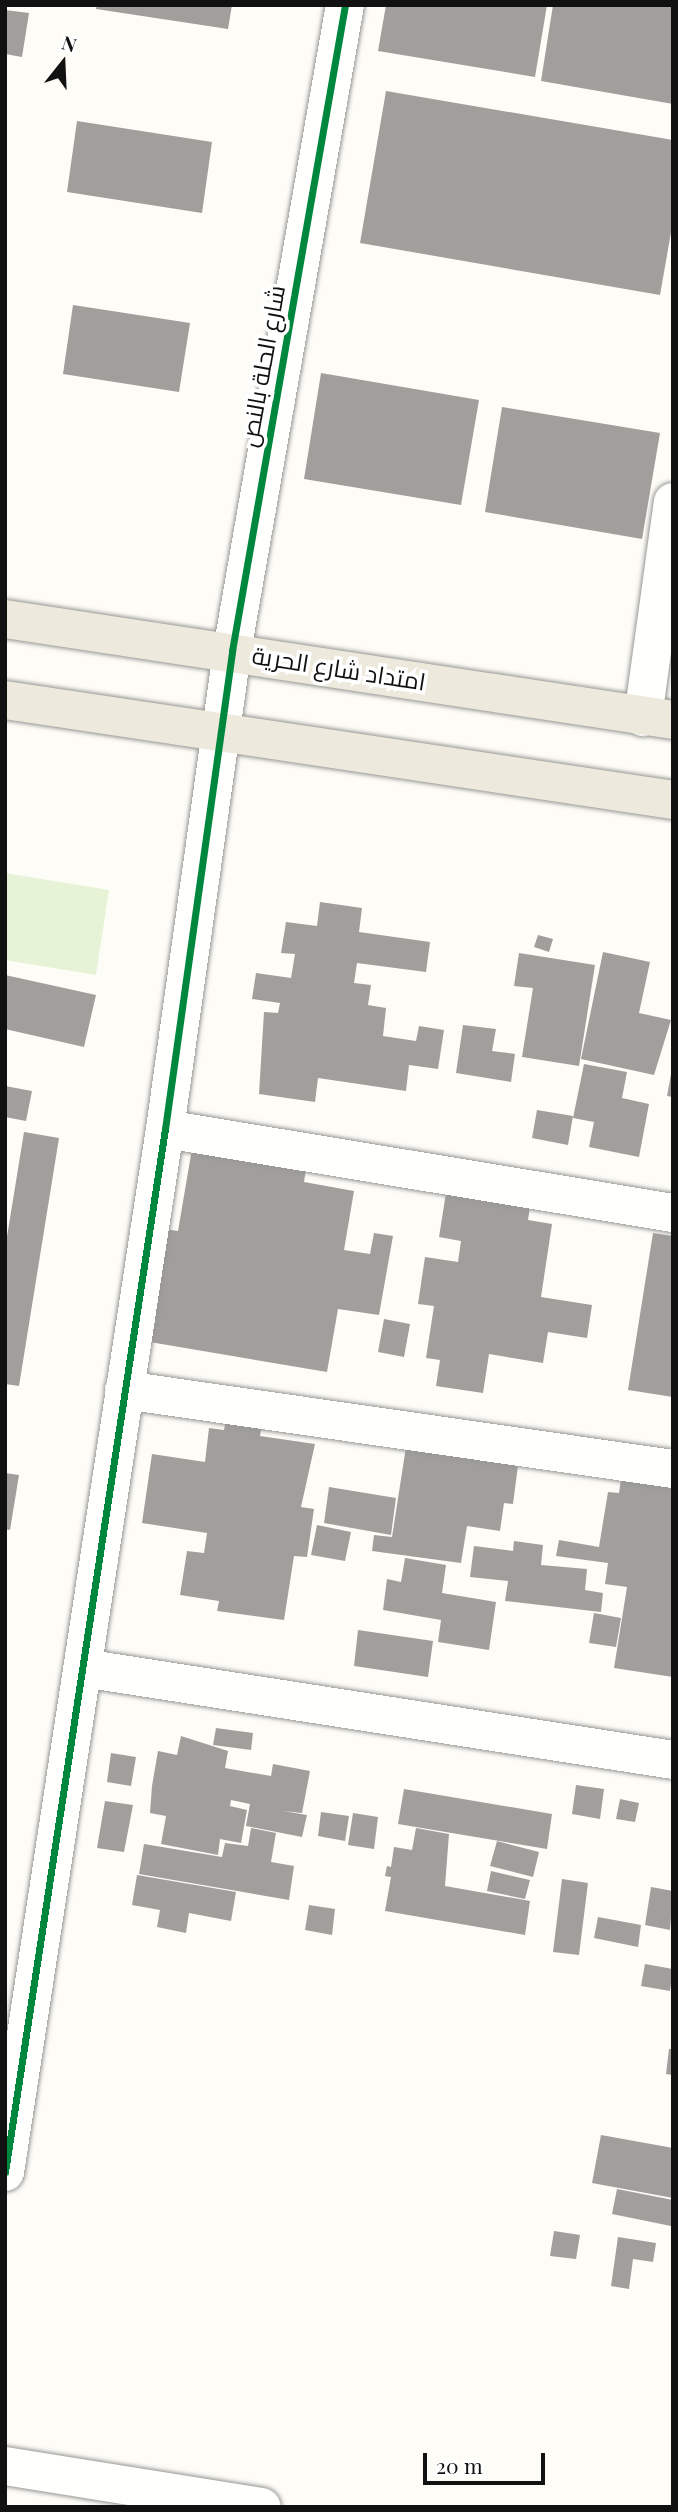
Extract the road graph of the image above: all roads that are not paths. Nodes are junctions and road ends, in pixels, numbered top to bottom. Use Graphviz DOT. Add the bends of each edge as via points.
graph roads {
  1 [pos="345,5"];
  2 [pos="673,502"];
  3 [pos="5,619"];
  4 [pos="232,651"];
  5 [pos="5,700"];
  6 [pos="658,718"];
  7 [pos="219,733"];
  8 [pos="673,800"];
  9 [pos="165,1129"];
  10 [pos="673,1213"];
  11 [pos="124,1390"];
  12 [pos="673,1469"];
  13 [pos="83,1668"];
  14 [pos="673,1760"];
  15 [pos="5,2172"];
  16 [pos="5,2466"];
  17 [pos="262,2507"];
  1 -- 4 [label="street, شارع الحلة بالنص"];
  2 -- 6 [label="street"];
  3 -- 4 [label="main road, امتداد شارع الحرية"];
  4 -- 6 [label="main road, امتداد شارع الحرية"];
  4 -- 7 [label="street, شارع الحلة بالنص"];
  5 -- 7 [label="main road"];
  7 -- 8 [label="main road"];
  7 -- 9 [label="street, شارع الحلة بالنص"];
  9 -- 10 [label="street"];
  9 -- 11 [label="street, شارع الحلة بالنص"];
  11 -- 12 [label="street"];
  11 -- 13 [label="street, شارع الحلة بالنص"];
  13 -- 14 [label="street"];
  13 -- 15 [label="street, شارع الحلة بالنص"];
  16 -- 17 [label="street" via="147,2485"];
}
